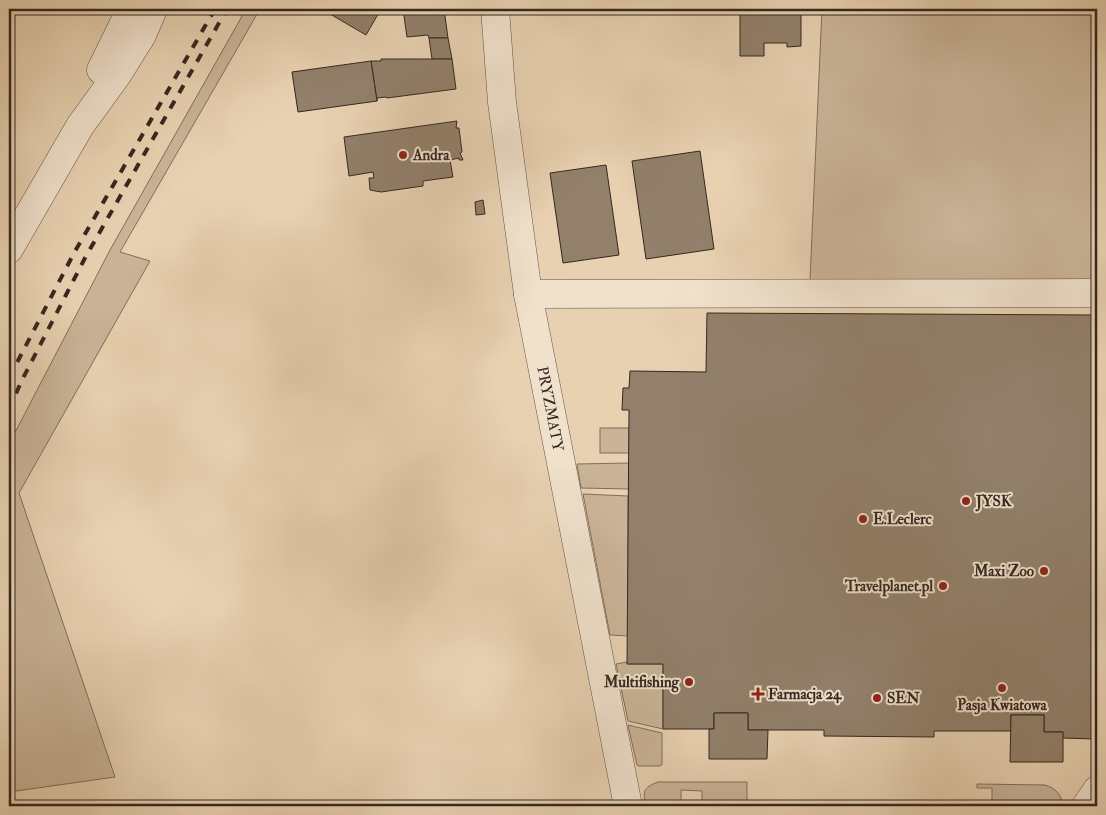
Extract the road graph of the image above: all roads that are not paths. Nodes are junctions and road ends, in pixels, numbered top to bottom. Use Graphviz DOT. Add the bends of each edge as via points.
graph roads {
  1 [pos="131,9"];
  2 [pos="153,9"];
  3 [pos="495,9"];
  4 [pos="80,126"];
  5 [pos="9,249"];
  6 [pos="1097,293"];
  7 [pos="528,294"];
  8 [pos="1097,790"];
  9 [pos="628,806"];
  10 [pos="1086,806"];
  1 -- 4 [label="street"];
  2 -- 4 [label="street" via="142,35"];
  3 -- 7 [label="street, PRYZMATY" via="502,102"];
  4 -- 5 [label="street"];
  6 -- 7 [label="street"];
  7 -- 9 [label="street, PRYZMATY"];
  8 -- 10 [label="street"];
}
